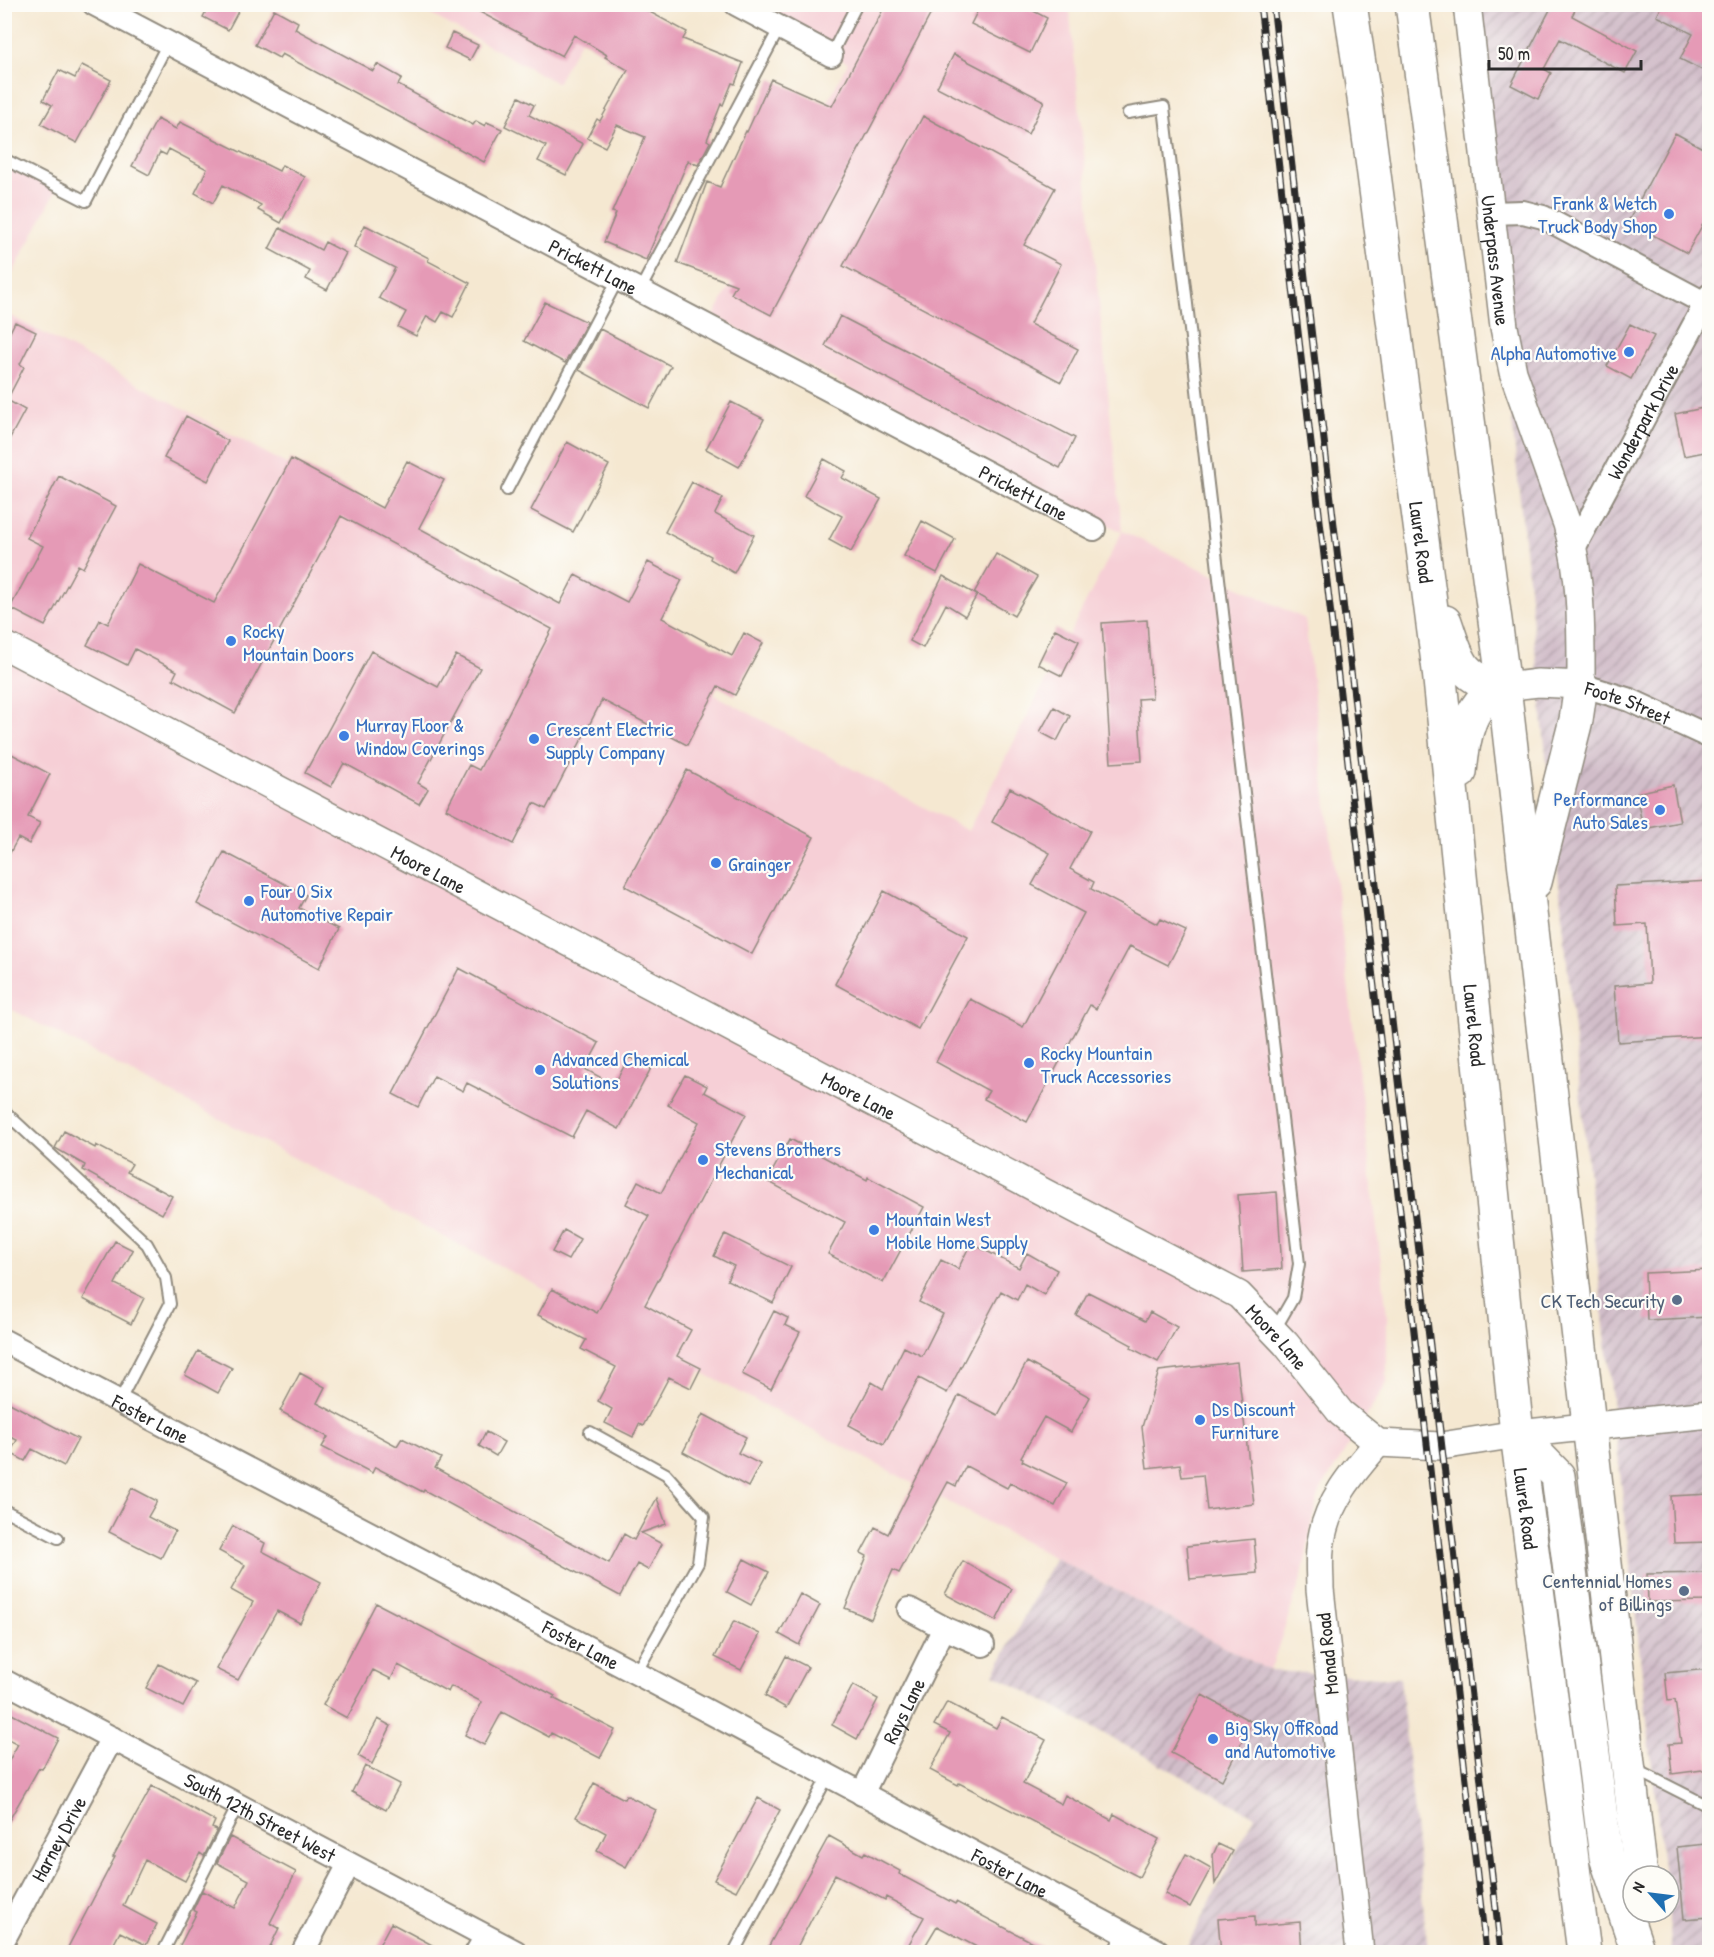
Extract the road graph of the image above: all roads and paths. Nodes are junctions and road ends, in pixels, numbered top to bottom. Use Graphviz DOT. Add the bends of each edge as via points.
graph roads {
  1 [pos="94,4"];
  2 [pos="736,4"];
  3 [pos="857,4"];
  4 [pos="1350,4"];
  5 [pos="1357,4"];
  6 [pos="1412,4"];
  7 [pos="1432,4"];
  8 [pos="1467,4"];
  9 [pos="780,27"];
  10 [pos="168,43"];
  11 [pos="831,55"];
  12 [pos="1364,98"];
  13 [pos="1128,113"];
  14 [pos="1430,128"];
  15 [pos="4,159"];
  16 [pos="1491,213"];
  17 [pos="618,279"];
  18 [pos="640,291"];
  19 [pos="1708,302"];
  20 [pos="507,490"];
  21 [pos="1094,529"];
  22 [pos="1574,548"];
  23 [pos="1426,570"];
  24 [pos="4,645"];
  25 [pos="1581,685"];
  26 [pos="1504,687"];
  27 [pos="1710,737"];
  28 [pos="1456,841"];
  29 [pos="1530,910"];
  30 [pos="6,1113"];
  31 [pos="1274,1331"];
  32 [pos="4,1341"];
  33 [pos="119,1402"];
  34 [pos="1710,1414"];
  35 [pos="1589,1428"];
  36 [pos="590,1432"];
  37 [pos="1517,1434"];
  38 [pos="1378,1443"];
  39 [pos="4,1510"];
  40 [pos="57,1538"];
  41 [pos="909,1609"];
  42 [pos="944,1628"];
  43 [pos="983,1645"];
  44 [pos="636,1673"];
  45 [pos="4,1681"];
  46 [pos="112,1738"];
  47 [pos="1628,1765"];
  48 [pos="828,1776"];
  49 [pos="862,1794"];
  50 [pos="238,1805"];
  51 [pos="1710,1807"];
  52 [pos="349,1864"];
  53 [pos="1640,1864"];
  54 [pos="1647,1924"];
  55 [pos="4,1939"];
  56 [pos="475,1943"];
  57 [pos="1118,1943"];
  58 [pos="1158,1952"];
  59 [pos="163,1953"];
  60 [pos="303,1953"];
  61 [pos="516,1953"];
  62 [pos="734,1953"];
  63 [pos="1360,1953"];
  64 [pos="1584,1953"];
  65 [pos="1638,1953"];
  66 [pos="1650,1953"];
  1 -- 10 [label="street, Prickett Lane"];
  2 -- 9 [label="street"];
  3 -- 11 [label="lane"];
  4 -- 12 [label="main road"];
  5 -- 12 [label="main road"];
  6 -- 14 [label="main road"];
  7 -- 14 [label="main road" via="1436,58"];
  8 -- 16 [label="street, Underpass Avenue"];
  9 -- 11 [label="street"];
  9 -- 18 [label="lane"];
  10 -- 15 [label="lane" via="86,201"];
  10 -- 17 [label="street, Prickett Lane"];
  12 -- 23 [label="main road, Laurel Road"];
  13 -- 31 [label="lane" via="1164,107 1299,1264 1293,1298"];
  14 -- 26 [label="main road"];
  16 -- 19 [label="street" via="1523,212 1543,217"];
  16 -- 22 [label="street, Underpass Avenue" via="1513,372"];
  17 -- 18 [label="street, Prickett Lane"];
  17 -- 20 [label="lane"];
  18 -- 21 [label="street, Prickett Lane"];
  19 -- 22 [label="street, Wonderpark Drive"];
  22 -- 25 [label="street, Underpass Avenue" via="1580,593"];
  23 -- 26 [label="main road" via="1465,670 1477,680"];
  23 -- 28 [label="main road, Laurel Road"];
  24 -- 31 [label="street, Moore Lane" via="1239,1296"];
  25 -- 26 [label="street, Foote Street" via="1538,683"];
  25 -- 27 [label="street, Foote Street" via="1630,700"];
  25 -- 29 [label="main road"];
  26 -- 28 [label="main road" via="1482,699 1466,732"];
  26 -- 29 [label="main road"];
  28 -- 37 [label="main road, Laurel Road"];
  29 -- 35 [label="main road"];
  30 -- 33 [label="lane" via="147,1244 166,1278 170,1304"];
  31 -- 38 [label="street, Moore Lane" via="1341,1413"];
  32 -- 33 [label="street, Foster Lane"];
  33 -- 44 [label="street, Foster Lane"];
  34 -- 35 [label="street"];
  35 -- 37 [label="street"];
  35 -- 47 [label="main road"];
  36 -- 44 [label="lane" via="666,1474 704,1517 698,1563"];
  37 -- 38 [label="street" via="1441,1446"];
  37 -- 64 [label="main road, Laurel Road"];
  37 -- 65 [label="main road" via="1558,1476 1606,1857"];
  38 -- 63 [label="street, Monad Road" via="1350,1475 1330,1509 1320,1543 1320,1589"];
  39 -- 40 [label="lane"];
  41 -- 42 [label="street"];
  42 -- 43 [label="street"];
  42 -- 49 [label="street, Rays Lane"];
  44 -- 48 [label="street, Foster Lane"];
  45 -- 46 [label="street, South 12th Street West"];
  46 -- 50 [label="street, South 12th Street West"];
  46 -- 55 [label="street, Harney Drive"];
  47 -- 51 [label="lane"];
  47 -- 53 [label="main road"];
  48 -- 49 [label="street, Foster Lane"];
  48 -- 62 [label="lane"];
  49 -- 57 [label="street, Foster Lane"];
  50 -- 52 [label="street, South 12th Street West"];
  50 -- 59 [label="lane"];
  52 -- 56 [label="street, South 12th Street West"];
  52 -- 60 [label="street"];
  54 -- 66 [label="main road"];
  56 -- 61 [label="street, South 12th Street West"];
  57 -- 58 [label="street, Foster Lane"];
}
